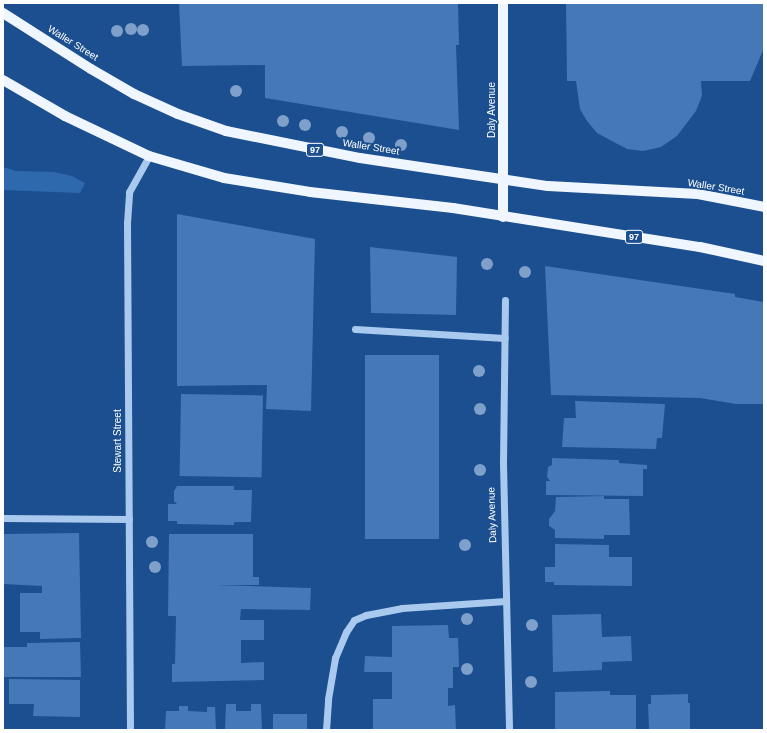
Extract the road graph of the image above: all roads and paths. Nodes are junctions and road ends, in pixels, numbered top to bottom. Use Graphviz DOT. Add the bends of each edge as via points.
graph roads {
  1 [pos="503,3"];
  2 [pos="3,12"];
  3 [pos="3,80"];
  4 [pos="149,156"];
  5 [pos="503,178"];
  6 [pos="764,207"];
  7 [pos="503,217"];
  8 [pos="764,261"];
  9 [pos="505,300"];
  10 [pos="355,329"];
  11 [pos="505,338"];
  12 [pos="3,518"];
  13 [pos="129,519"];
  14 [pos="506,601"];
  15 [pos="130,730"];
  16 [pos="326,730"];
  17 [pos="509,730"];
  1 -- 5 [label="main road, Daly Avenue"];
  2 -- 5 [label="main road, Waller Street / 97" via="90,69 134,94 178,114 226,131 360,158"];
  3 -- 4 [label="main road, 97" via="65,116"];
  4 -- 7 [label="main road, 97" via="224,178 310,192 454,208"];
  4 -- 13 [label="street, Stewart Street" via="129,192 127,223"];
  5 -- 6 [label="main road, Waller Street / 97" via="548,186 698,194"];
  5 -- 7 [label="main road, Daly Avenue"];
  7 -- 8 [label="main road, 97" via="700,247"];
  9 -- 11 [label="street, Daly Avenue"];
  10 -- 11 [label="street"];
  11 -- 14 [label="street, Daly Avenue" via="502,463"];
  12 -- 13 [label="street"];
  13 -- 15 [label="street, Stewart Street"];
  14 -- 16 [label="street" via="402,608 354,620 335,658"];
  14 -- 17 [label="street, Daly Avenue"];
}
